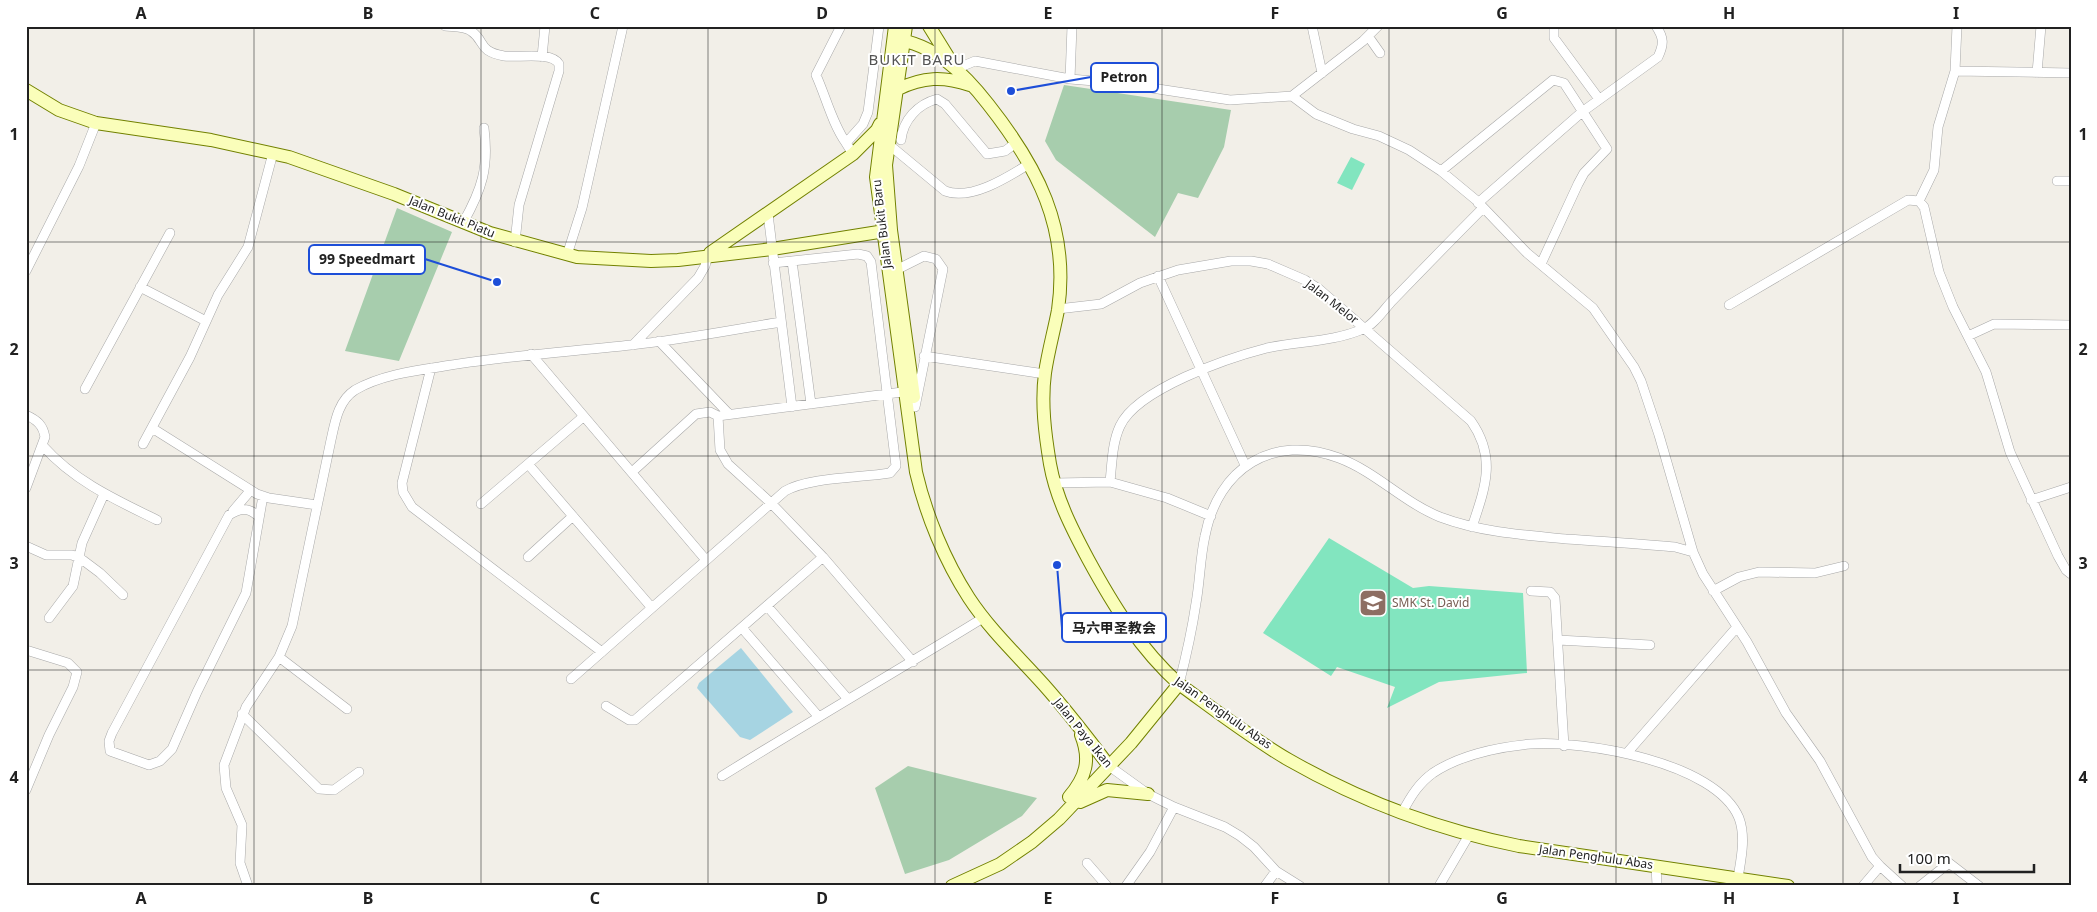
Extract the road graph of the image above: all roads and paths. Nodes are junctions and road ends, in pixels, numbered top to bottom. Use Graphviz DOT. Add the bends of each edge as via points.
graph roads {
  1 [pos="445,26"];
  2 [pos="546,26"];
  3 [pos="623,26"];
  4 [pos="841,26"];
  5 [pos="879,26"];
  6 [pos="906,26"];
  7 [pos="929,26"];
  8 [pos="1072,26"];
  9 [pos="1312,26"];
  10 [pos="1378,26"];
  11 [pos="1554,26"];
  12 [pos="1656,26"];
  13 [pos="1957,26"];
  14 [pos="2040,26"];
  15 [pos="898,35"];
  16 [pos="1368,36"];
  17 [pos="1380,53"];
  18 [pos="542,57"];
  19 [pos="956,69"];
  20 [pos="1955,71"];
  21 [pos="1322,73"];
  22 [pos="2036,73"];
  23 [pos="2071,73"];
  24 [pos="1070,79"];
  25 [pos="972,86"];
  26 [pos="898,89"];
  27 [pos="26,90"];
  28 [pos="1292,96"];
  29 [pos="1599,100"];
  30 [pos="1582,112"];
  31 [pos="882,120"];
  32 [pos="96,123"];
  33 [pos="484,128"];
  34 [pos="901,140"];
  35 [pos="1016,142"];
  36 [pos="887,144"];
  37 [pos="849,148"];
  38 [pos="273,153"];
  39 [pos="1029,164"];
  40 [pos="1441,171"];
  41 [pos="2057,181"];
  42 [pos="2071,181"];
  43 [pos="1919,201"];
  44 [pos="1481,205"];
  45 [pos="768,214"];
  46 [pos="463,223"];
  47 [pos="886,231"];
  48 [pos="170,232"];
  49 [pos="516,242"];
  50 [pos="772,249"];
  51 [pos="708,254"];
  52 [pos="567,255"];
  53 [pos="792,261"];
  54 [pos="773,263"];
  55 [pos="1541,264"];
  56 [pos="26,271"];
  57 [pos="892,272"];
  58 [pos="1158,276"];
  59 [pos="140,287"];
  60 [pos="1729,305"];
  61 [pos="1058,309"];
  62 [pos="204,320"];
  63 [pos="781,322"];
  64 [pos="2071,325"];
  65 [pos="1366,328"];
  66 [pos="1968,336"];
  67 [pos="659,340"];
  68 [pos="632,345"];
  69 [pos="531,354"];
  70 [pos="924,356"];
  71 [pos="431,368"];
  72 [pos="1202,371"];
  73 [pos="1045,374"];
  74 [pos="85,389"];
  75 [pos="908,392"];
  76 [pos="888,395"];
  77 [pos="811,404"];
  78 [pos="792,407"];
  79 [pos="915,407"];
  80 [pos="729,414"];
  81 [pos="26,415"];
  82 [pos="718,416"];
  83 [pos="583,417"];
  84 [pos="152,428"];
  85 [pos="143,444"];
  86 [pos="43,446"];
  87 [pos="528,464"];
  88 [pos="1245,465"];
  89 [pos="632,472"];
  90 [pos="1110,482"];
  91 [pos="1056,483"];
  92 [pos="2071,487"];
  93 [pos="26,488"];
  94 [pos="250,491"];
  95 [pos="104,494"];
  96 [pos="263,496"];
  97 [pos="2031,500"];
  98 [pos="771,503"];
  99 [pos="482,504"];
  100 [pos="317,505"];
  101 [pos="229,515"];
  102 [pos="258,516"];
  103 [pos="573,516"];
  104 [pos="1211,516"];
  105 [pos="157,520"];
  106 [pos="1472,528"];
  107 [pos="940,542"];
  108 [pos="26,546"];
  109 [pos="1693,552"];
  110 [pos="528,557"];
  111 [pos="822,557"];
  112 [pos="80,558"];
  113 [pos="706,560"];
  114 [pos="1844,566"];
  115 [pos="2071,574"];
  116 [pos="1531,591"];
  117 [pos="1713,591"];
  118 [pos="122,595"];
  119 [pos="767,606"];
  120 [pos="652,608"];
  121 [pos="49,618"];
  122 [pos="983,618"];
  123 [pos="1737,627"];
  124 [pos="742,628"];
  125 [pos="1558,640"];
  126 [pos="1650,645"];
  127 [pos="26,650"];
  128 [pos="602,652"];
  129 [pos="279,657"];
  130 [pos="913,662"];
  131 [pos="571,679"];
  132 [pos="1179,684"];
  133 [pos="847,698"];
  134 [pos="606,706"];
  135 [pos="347,708"];
  136 [pos="242,714"];
  137 [pos="818,716"];
  138 [pos="1076,724"];
  139 [pos="1564,746"];
  140 [pos="1627,753"];
  141 [pos="1108,766"];
  142 [pos="358,772"];
  143 [pos="722,776"];
  144 [pos="26,790"];
  145 [pos="1148,794"];
  146 [pos="1174,807"];
  147 [pos="1069,808"];
  148 [pos="1403,811"];
  149 [pos="1469,835"];
  150 [pos="1032,842"];
  151 [pos="1087,863"];
  152 [pos="1656,866"];
  153 [pos="1880,866"];
  154 [pos="1276,871"];
  155 [pos="1738,878"];
  156 [pos="248,886"];
  157 [pos="952,886"];
  158 [pos="1107,886"];
  159 [pos="1126,886"];
  160 [pos="1265,886"];
  161 [pos="1300,886"];
  162 [pos="1439,886"];
  163 [pos="1657,886"];
  164 [pos="1788,886"];
  165 [pos="1862,886"];
  166 [pos="1902,886"];
  167 [pos="1920,886"];
  168 [pos="1979,886"];
  1 -- 18 [label="street" via="473,32 481,45 495,54"];
  2 -- 18 [label="street"];
  3 -- 52 [label="street" via="582,208"];
  4 -- 37 [label="street" via="816,75 837,130"];
  5 -- 37 [label="street" via="868,112"];
  6 -- 15 [label="main road, Jalan Bukit Baru"];
  7 -- 19 [label="main road"];
  8 -- 24 [label="street"];
  9 -- 21 [label="street"];
  10 -- 16 [label="street"];
  11 -- 29 [label="street" via="1554,38"];
  12 -- 29 [label="street" via="1663,46 1658,57"];
  13 -- 20 [label="street"];
  14 -- 22 [label="street"];
  15 -- 19 [label="main road, Jalan Penghulu Abas" via="931,51"];
  15 -- 26 [label="main road, Jalan Bukit Baru"];
  15 -- 31 [label="main road, Jalan Bukit Baru"];
  16 -- 17 [label="street"];
  16 -- 21 [label="street"];
  18 -- 49 [label="street" via="555,59 560,67 519,205"];
  19 -- 24 [label="street" via="975,61"];
  19 -- 25 [label="main road, Jalan Penghulu Abas"];
  20 -- 22 [label="street"];
  20 -- 43 [label="street" via="1938,127 1934,170"];
  21 -- 28 [label="street"];
  22 -- 23 [label="street"];
  24 -- 28 [label="street" via="1230,100"];
  25 -- 26 [label="main road" via="940,78 918,81"];
  25 -- 35 [label="main road, Jalan Penghulu Abas"];
  26 -- 36 [label="main road, Jalan Bukit Baru"];
  27 -- 32 [label="main road, Jalan Bukit Piatu" via="59,110"];
  28 -- 40 [label="street" via="1316,114 1379,136 1409,150"];
  29 -- 30 [label="street"];
  30 -- 40 [label="street" via="1564,83 1554,80"];
  30 -- 44 [label="street"];
  30 -- 55 [label="street" via="1607,149 1584,172"];
  31 -- 37 [label="main road" via="877,130"];
  31 -- 47 [label="main road, Jalan Bukit Baru" via="876,177"];
  32 -- 38 [label="main road, Jalan Bukit Piatu"];
  32 -- 56 [label="street" via="79,166"];
  33 -- 46 [label="street" via="487,163 483,181"];
  34 -- 35 [label="street" via="905,122 926,102 937,99 945,104 987,154 1005,151"];
  35 -- 39 [label="main road, Jalan Penghulu Abas"];
  36 -- 39 [label="street" via="952,194 989,186"];
  36 -- 47 [label="main road, Jalan Bukit Baru"];
  37 -- 45 [label="main road"];
  38 -- 46 [label="main road, Jalan Bukit Piatu" via="402,197"];
  38 -- 62 [label="street" via="248,246"];
  39 -- 61 [label="main road, Jalan Penghulu Abas" via="1056,227 1060,263"];
  40 -- 44 [label="street"];
  41 -- 42 [label="street"];
  43 -- 60 [label="street" via="1908,200"];
  43 -- 66 [label="street" via="1924,207 1939,272"];
  44 -- 55 [label="street"];
  44 -- 65 [label="street"];
  45 -- 50 [label="street"];
  45 -- 51 [label="main road"];
  46 -- 49 [label="main road, Jalan Bukit Piatu"];
  47 -- 50 [label="main road, Jalan Bukit Piatu"];
  47 -- 57 [label="main road, Jalan Bukit Baru"];
  48 -- 59 [label="street"];
  49 -- 52 [label="main road, Jalan Bukit Piatu"];
  50 -- 51 [label="main road, Jalan Bukit Piatu"];
  50 -- 54 [label="street"];
  51 -- 52 [label="main road, Jalan Bukit Piatu" via="651,261"];
  51 -- 68 [label="street" via="698,278"];
  53 -- 54 [label="street"];
  53 -- 76 [label="street" via="858,254 867,256 872,262"];
  53 -- 77 [label="street"];
  54 -- 63 [label="street"];
  55 -- 109 [label="street" via="1594,308 1634,367 1659,435"];
  57 -- 70 [label="street" via="924,256 941,263 942,276"];
  57 -- 75 [label="main road, Jalan Bukit Baru"];
  58 -- 61 [label="street, Jalan Melor" via="1101,304"];
  58 -- 65 [label="street, Jalan Melor" via="1206,264 1251,261 1268,264 1319,289"];
  58 -- 72 [label="street"];
  59 -- 62 [label="street"];
  59 -- 74 [label="street"];
  61 -- 73 [label="main road, Jalan Penghulu Abas"];
  62 -- 84 [label="street" via="190,357"];
  63 -- 67 [label="street"];
  63 -- 78 [label="street"];
  64 -- 66 [label="street" via="1994,324"];
  65 -- 72 [label="street" via="1330,339 1269,348"];
  65 -- 106 [label="street, Jalan Melor" via="1471,421 1480,434 1488,470"];
  66 -- 97 [label="street" via="1986,372 2010,452"];
  67 -- 68 [label="street"];
  67 -- 80 [label="street"];
  68 -- 69 [label="street"];
  69 -- 71 [label="street"];
  69 -- 83 [label="street"];
  70 -- 73 [label="street"];
  70 -- 79 [label="street"];
  71 -- 100 [label="street" via="386,378 345,398 337,413"];
  71 -- 128 [label="street" via="402,483 406,500"];
  72 -- 88 [label="street"];
  72 -- 90 [label="street" via="1171,384 1126,414 1115,443"];
  73 -- 91 [label="main road, Jalan Penghulu Abas" via="1043,416 1050,466"];
  75 -- 76 [label="street"];
  75 -- 79 [label="main road, Jalan Paya Ikan"];
  75 -- 107 [label="main road, Jalan Paya Ikan" via="916,472 922,499"];
  76 -- 77 [label="street"];
  76 -- 98 [label="street" via="897,463 890,473 794,486"];
  77 -- 78 [label="street"];
  78 -- 80 [label="street"];
  79 -- 107 [label="main road, Jalan Paya Ikan" via="923,468"];
  80 -- 82 [label="street"];
  81 -- 86 [label="street" via="44,429"];
  82 -- 89 [label="street" via="710,412 696,414"];
  82 -- 98 [label="street" via="723,457"];
  83 -- 87 [label="street"];
  83 -- 89 [label="street"];
  84 -- 85 [label="street"];
  84 -- 94 [label="street"];
  86 -- 93 [label="street"];
  86 -- 95 [label="street" via="67,470"];
  87 -- 99 [label="street"];
  87 -- 103 [label="street"];
  88 -- 104 [label="street" via="1231,477"];
  88 -- 106 [label="street" via="1279,452 1307,450 1324,453 1370,473 1419,507"];
  89 -- 113 [label="street"];
  90 -- 91 [label="street"];
  90 -- 104 [label="street" via="1167,498"];
  91 -- 132 [label="main road, Jalan Penghulu Abas" via="1066,518 1110,600 1140,644"];
  92 -- 97 [label="street"];
  94 -- 96 [label="street"];
  94 -- 101 [label="street"];
  95 -- 105 [label="street"];
  95 -- 112 [label="street" via="85,536"];
  96 -- 100 [label="street"];
  96 -- 102 [label="street"];
  97 -- 115 [label="street"];
  98 -- 111 [label="street"];
  98 -- 113 [label="street"];
  100 -- 129 [label="street" via="292,626"];
  101 -- 102 [label="street" via="245,509"];
  101 -- 102 [label="street" via="112,733 108,746 116,754 148,765 160,761 172,749 246,593"];
  103 -- 110 [label="street"];
  103 -- 120 [label="street"];
  104 -- 132 [label="street"];
  106 -- 109 [label="street" via="1675,547"];
  107 -- 122 [label="main road, Jalan Paya Ikan" via="968,597"];
  108 -- 112 [label="street" via="46,555"];
  109 -- 117 [label="street"];
  111 -- 119 [label="street"];
  111 -- 130 [label="street"];
  112 -- 118 [label="street" via="100,572"];
  112 -- 121 [label="street" via="73,586"];
  113 -- 120 [label="street"];
  114 -- 117 [label="street" via="1816,573 1759,572 1739,577"];
  116 -- 125 [label="street" via="1550,592 1555,598"];
  117 -- 123 [label="street"];
  119 -- 124 [label="street"];
  119 -- 133 [label="street"];
  120 -- 128 [label="street"];
  122 -- 130 [label="street"];
  122 -- 138 [label="main road, Jalan Paya Ikan"];
  123 -- 140 [label="street"];
  123 -- 153 [label="street"];
  124 -- 134 [label="street" via="635,720 629,720"];
  124 -- 137 [label="street"];
  125 -- 126 [label="street"];
  125 -- 139 [label="street"];
  127 -- 144 [label="street" via="68,663 77,672 77,678 48,735"];
  128 -- 131 [label="street"];
  129 -- 135 [label="street"];
  129 -- 136 [label="street"];
  130 -- 133 [label="street"];
  132 -- 141 [label="main road"];
  132 -- 148 [label="main road, Jalan Penghulu Abas" via="1288,759 1350,791"];
  133 -- 137 [label="street"];
  136 -- 142 [label="street" via="319,788 334,790"];
  136 -- 156 [label="street" via="228,750 223,776 242,825 240,862"];
  137 -- 143 [label="street"];
  138 -- 141 [label="main road, Jalan Paya Ikan"];
  138 -- 150 [label="main road" via="1086,753 1085,773 1080,784"];
  139 -- 140 [label="street"];
  139 -- 148 [label="street" via="1531,744 1504,748 1456,762 1420,783"];
  140 -- 155 [label="street" via="1677,769 1704,782 1732,805 1742,835"];
  141 -- 145 [label="street, Jalan Paya Ikan"];
  141 -- 147 [label="main road"];
  145 -- 146 [label="street, Jalan Paya Ikan"];
  145 -- 147 [label="main road" via="1107,790"];
  146 -- 154 [label="street, Jalan Paya Ikan" via="1240,836"];
  146 -- 159 [label="street" via="1150,852"];
  147 -- 150 [label="main road"];
  148 -- 149 [label="main road, Jalan Penghulu Abas"];
  149 -- 152 [label="main road, Jalan Penghulu Abas" via="1519,846"];
  149 -- 162 [label="street"];
  150 -- 157 [label="main road" via="1000,864"];
  151 -- 158 [label="street"];
  152 -- 155 [label="main road, Jalan Penghulu Abas"];
  152 -- 163 [label="street"];
  153 -- 165 [label="street"];
  153 -- 166 [label="street"];
  154 -- 160 [label="street"];
  154 -- 161 [label="street, Jalan Paya Ikan"];
  155 -- 164 [label="main road, Jalan Penghulu Abas"];
  167 -- 168 [label="street" via="1949,863"];
}
